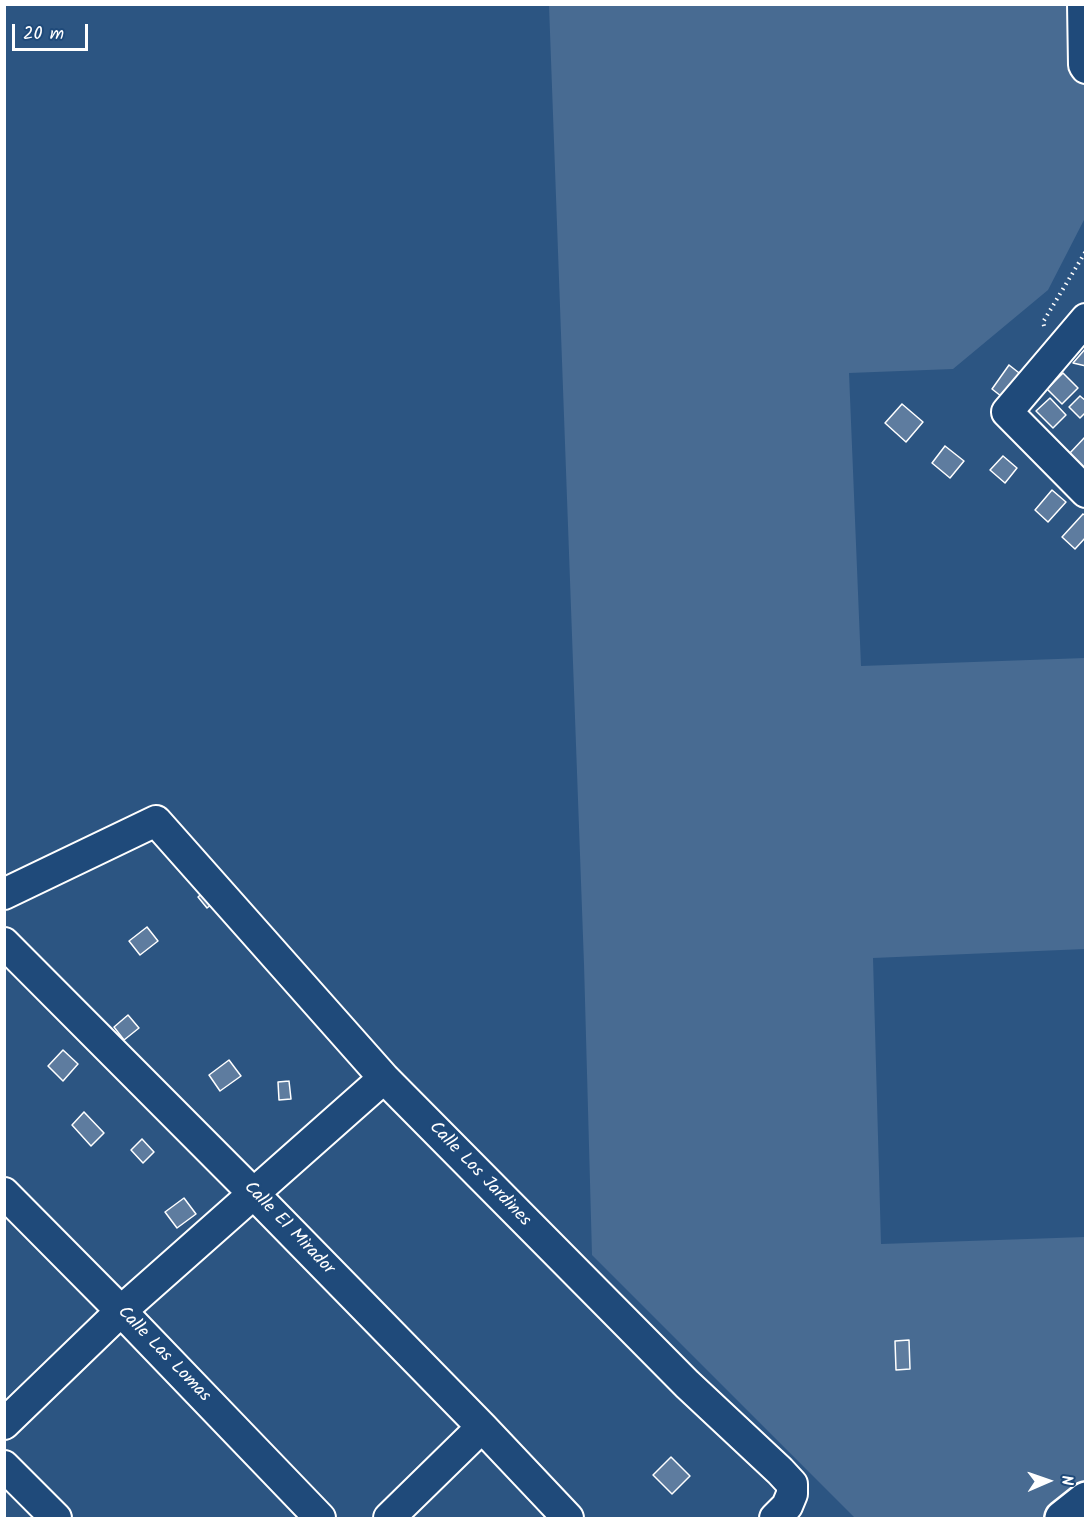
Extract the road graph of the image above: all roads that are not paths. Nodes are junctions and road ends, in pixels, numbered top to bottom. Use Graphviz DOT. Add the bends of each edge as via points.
graph roads {
  1 [pos="1083,4"];
  2 [pos="1086,68"];
  3 [pos="1086,319"];
  4 [pos="1086,492"];
  5 [pos="4,894"];
  6 [pos="4,943"];
  7 [pos="384,1078"];
  8 [pos="253,1192"];
  9 [pos="4,1193"];
  10 [pos="121,1311"];
  11 [pos="4,1424"];
  12 [pos="482,1427"];
  13 [pos="4,1466"];
  14 [pos="1086,1499"];
  15 [pos="56,1518"];
  16 [pos="321,1518"];
  17 [pos="390,1518"];
  18 [pos="568,1518"];
  19 [pos="775,1518"];
  20 [pos="1062,1518"];
  1 -- 2 [label="street"];
  3 -- 4 [label="street" via="1007,412"];
  5 -- 7 [label="street, Calle Los Jardines" via="156,821"];
  6 -- 8 [label="street, Calle El Mirador"];
  7 -- 8 [label="street"];
  7 -- 19 [label="street, Calle Los Jardines" via="641,1339 792,1484 787,1506"];
  8 -- 10 [label="street"];
  8 -- 12 [label="street, Calle El Mirador"];
  9 -- 10 [label="street, Calle Las Lomas"];
  10 -- 11 [label="street"];
  10 -- 16 [label="street, Calle Las Lomas"];
  12 -- 17 [label="street"];
  12 -- 18 [label="street, Calle El Mirador"];
  13 -- 15 [label="street"];
  14 -- 20 [label="main road"];
}
